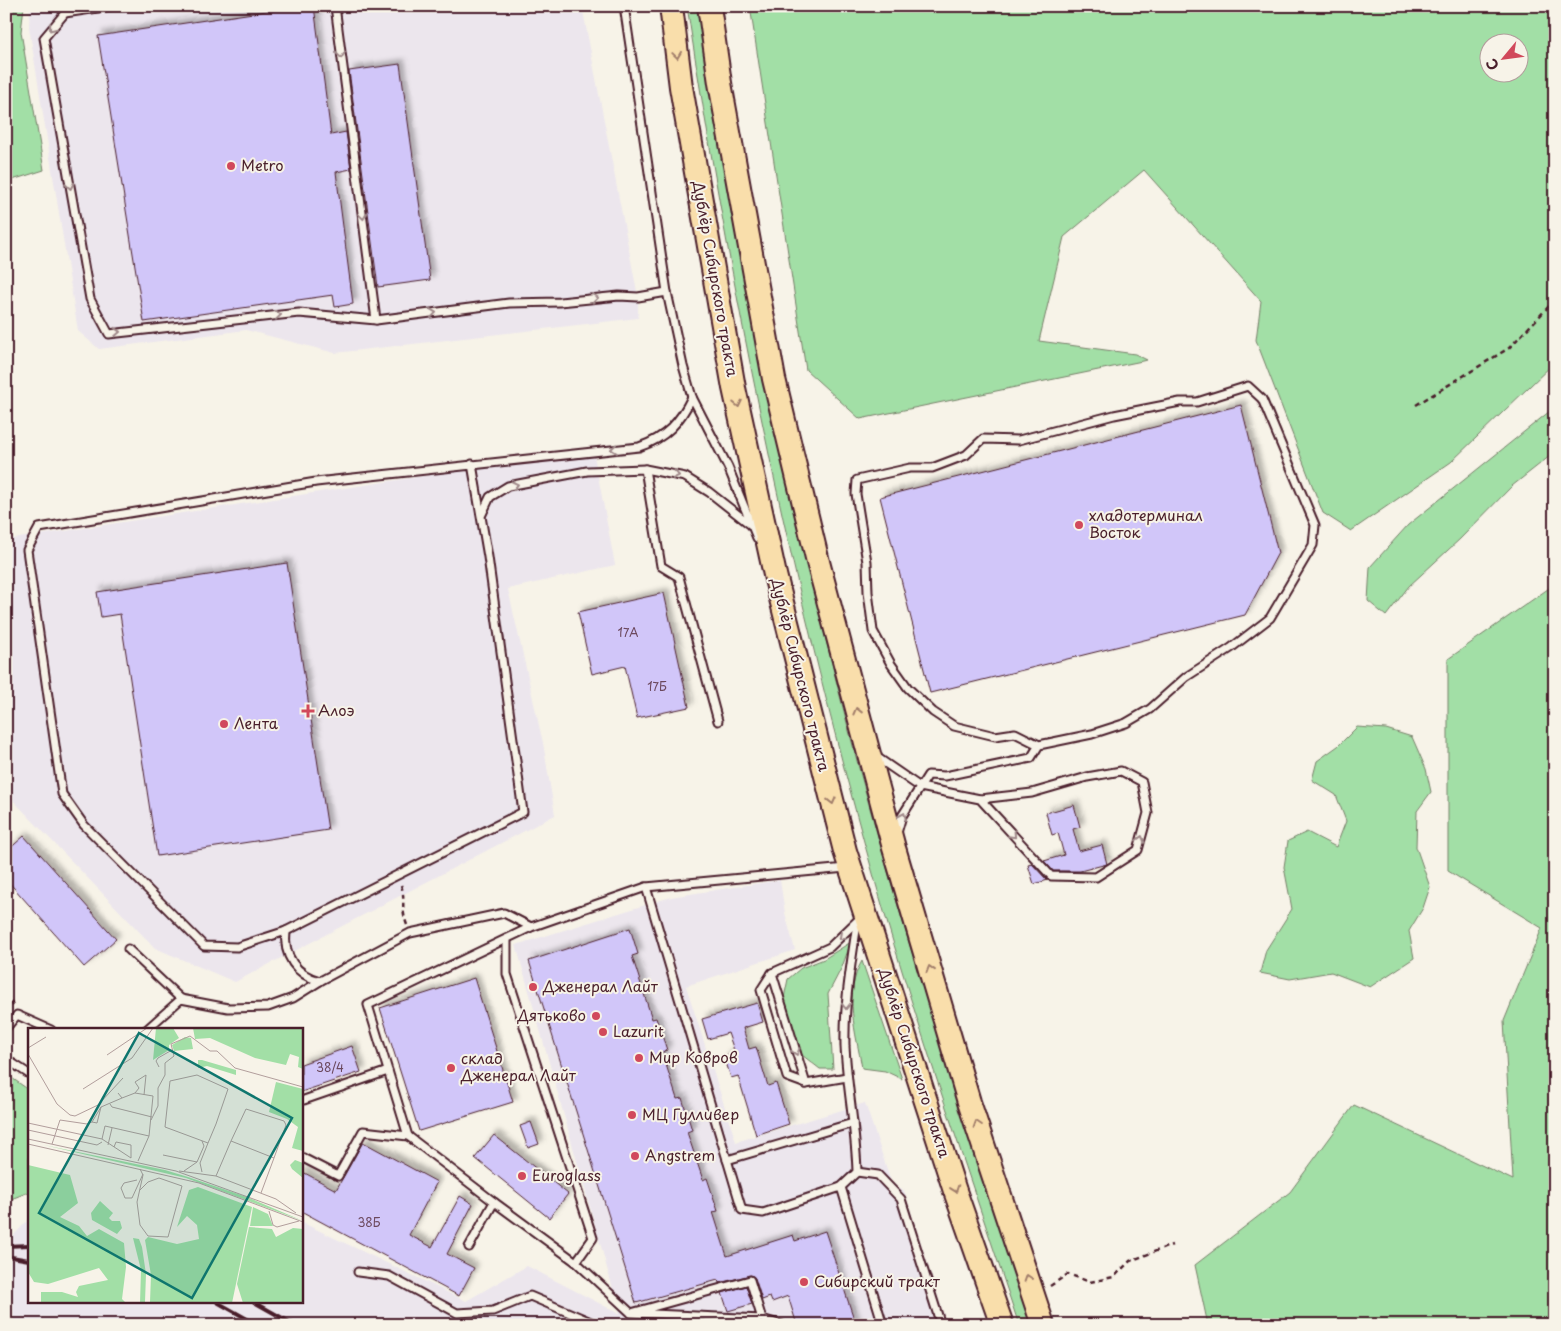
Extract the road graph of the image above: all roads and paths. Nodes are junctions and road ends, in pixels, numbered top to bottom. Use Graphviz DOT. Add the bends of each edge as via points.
graph roads {
  1 [pos="111,6"];
  2 [pos="335,6"];
  3 [pos="624,6"];
  4 [pos="671,6"];
  5 [pos="708,6"];
  6 [pos="667,292"];
  7 [pos="1555,300"];
  8 [pos="376,320"];
  9 [pos="692,397"];
  10 [pos="1416,405"];
  11 [pos="472,464"];
  12 [pos="645,469"];
  13 [pos="482,516"];
  14 [pos="752,526"];
  15 [pos="775,575"];
  16 [pos="718,721"];
  17 [pos="1039,745"];
  18 [pos="867,750"];
  19 [pos="920,787"];
  20 [pos="980,799"];
  21 [pos="894,848"];
  22 [pos="850,868"];
  23 [pos="398,874"];
  24 [pos="646,887"];
  25 [pos="860,895"];
  26 [pos="857,923"];
  27 [pos="530,927"];
  28 [pos="286,931"];
  29 [pos="410,933"];
  30 [pos="507,939"];
  31 [pos="128,949"];
  32 [pos="772,973"];
  33 [pos="320,981"];
  34 [pos="181,999"];
  35 [pos="6,1028"];
  36 [pos="47,1028"];
  37 [pos="148,1028"];
  38 [pos="6,1059"];
  39 [pos="388,1071"];
  40 [pos="28,1073"];
  41 [pos="847,1077"];
  42 [pos="806,1084"];
  43 [pos="302,1101"];
  44 [pos="853,1123"];
  45 [pos="408,1136"];
  46 [pos="302,1158"];
  47 [pos="727,1160"];
  48 [pos="857,1172"];
  49 [pos="841,1187"];
  50 [pos="494,1202"];
  51 [pos="1172,1244"];
  52 [pos="470,1247"];
  53 [pos="576,1262"];
  54 [pos="358,1272"];
  55 [pos="1034,1297"];
  56 [pos="631,1313"];
  57 [pos="762,1319"];
  58 [pos="598,1325"];
  59 [pos="782,1325"];
  60 [pos="883,1325"];
  61 [pos="941,1325"];
  62 [pos="1002,1325"];
  63 [pos="1043,1325"];
  1 -- 8 [label="lane, one-way" via="65,13 44,38 90,299 109,334 299,313"];
  2 -- 8 [label="lane, one-way"];
  3 -- 6 [label="lane"];
  4 -- 15 [label="main road, Дублёр Сибирского тракта, one-way" via="681,87 734,388"];
  18 -- 5 [label="main road, one-way" via="774,379"];
  8 -- 6 [label="lane, one-way" via="509,304 638,297"];
  6 -- 9 [label="lane"];
  7 -- 10 [label="path" via="1510,348"];
  9 -- 11 [label="lane, one-way" via="682,417 666,433 639,447"];
  9 -- 14 [label="lane" via="728,467"];
  11 -- 13 [label="lane"];
  11 -- 28 [label="lane" via="316,482 39,528 27,550 62,794 84,825 204,946 237,947"];
  13 -- 12 [label="lane, one-way" via="490,496 508,486 587,471"];
  12 -- 14 [label="lane, one-way" via="685,477"];
  12 -- 16 [label="lane" via="661,566 679,577"];
  13 -- 23 [label="lane" via="524,810 522,814"];
  14 -- 15 [label="lane"];
  15 -- 22 [label="main road, Дублёр Сибирского тракта, one-way"];
  17 -- 17 [label="lane" via="1126,723 1150,709 1186,677 1270,618 1313,545 1315,525 1262,398 1248,386 1197,402 1180,402 1114,415 1019,440 982,439 966,455 932,468 910,468 857,480 873,631 903,680 933,712 954,726 994,736 1016,733"];
  17 -- 19 [label="lane" via="1031,758 945,776 928,775"];
  18 -- 19 [label="lane"];
  18 -- 21 [label="main road"];
  19 -- 20 [label="lane"];
  21 -- 19 [label="lane, one-way" via="902,816"];
  20 -- 20 [label="lane, one-way" via="1051,876 1096,877 1138,850 1148,814 1142,782 1120,771 1032,793"];
  55 -- 21 [label="main road, one-way" via="969,1102"];
  22 -- 24 [label="lane"];
  22 -- 25 [label="main road, Дублёр Сибирского тракта"];
  23 -- 28 [label="lane"];
  23 -- 29 [label="path" via="404,894 401,911"];
  24 -- 27 [label="lane"];
  24 -- 47 [label="lane"];
  25 -- 26 [label="lane"];
  25 -- 62 [label="main road, Дублёр Сибирского тракта, one-way" via="955,1191"];
  26 -- 32 [label="lane, one-way" via="830,947"];
  26 -- 41 [label="lane, one-way" via="846,993"];
  27 -- 29 [label="lane" via="504,913"];
  27 -- 30 [label="lane"];
  28 -- 33 [label="lane" via="285,941 296,968 306,977"];
  29 -- 33 [label="lane"];
  30 -- 39 [label="lane" via="368,1005"];
  30 -- 53 [label="lane" via="507,974 593,1238"];
  31 -- 34 [label="lane"];
  32 -- 42 [label="lane, one-way"];
  32 -- 42 [label="lane" via="761,990 787,1077"];
  33 -- 34 [label="lane" via="293,998 268,1007 228,1008"];
  34 -- 37 [label="lane"];
  35 -- 36 [label="lane" via="18,1015"];
  38 -- 40 [label="lane"];
  39 -- 43 [label="lane"];
  39 -- 45 [label="lane"];
  41 -- 42 [label="lane"];
  41 -- 44 [label="lane"];
  44 -- 47 [label="lane"];
  44 -- 48 [label="lane"];
  45 -- 46 [label="lane" via="363,1131 338,1176"];
  45 -- 50 [label="lane"];
  47 -- 49 [label="lane" via="742,1210 763,1214"];
  48 -- 49 [label="lane"];
  48 -- 61 [label="lane" via="878,1175 901,1199"];
  49 -- 60 [label="lane"];
  50 -- 52 [label="lane"];
  50 -- 53 [label="lane"];
  51 -- 55 [label="path" via="1130,1260 1114,1277 1090,1282 1068,1274"];
  53 -- 56 [label="lane"];
  54 -- 58 [label="lane" via="389,1276 457,1313 493,1311 530,1296"];
  55 -- 63 [label="main road"];
  56 -- 57 [label="lane"];
  56 -- 57 [label="lane" via="750,1280"];
  57 -- 59 [label="lane"];
}
